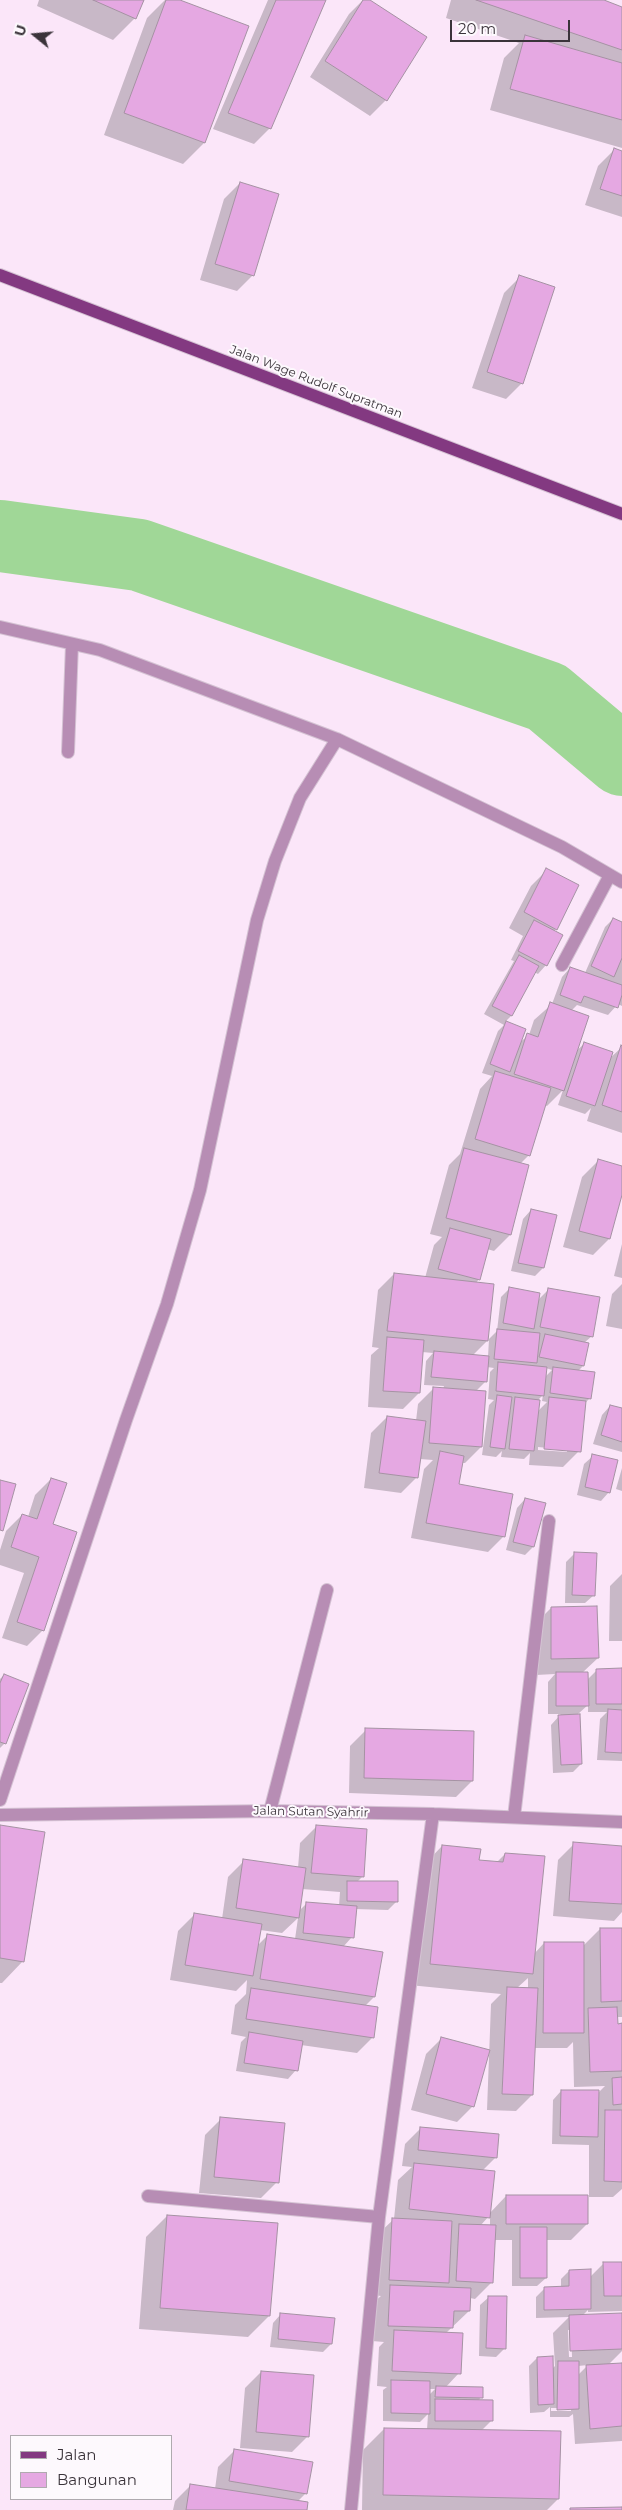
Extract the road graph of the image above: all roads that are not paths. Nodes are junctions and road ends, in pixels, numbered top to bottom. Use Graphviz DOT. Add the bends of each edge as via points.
graph roads {
  1 [pos="0,275"];
  2 [pos="622,514"];
  3 [pos="0,627"];
  4 [pos="72,644"];
  5 [pos="336,739"];
  6 [pos="68,752"];
  7 [pos="610,875"];
  8 [pos="622,882"];
  9 [pos="562,965"];
  10 [pos="549,1521"];
  11 [pos="327,1590"];
  12 [pos="0,1800"];
  13 [pos="270,1811"];
  14 [pos="433,1814"];
  15 [pos="0,1815"];
  16 [pos="514,1817"];
  17 [pos="622,1822"];
  18 [pos="148,2196"];
  19 [pos="380,2217"];
  20 [pos="351,2510"];
  1 -- 2 [label="main road, Jalan Wage Rudolf Supratman"];
  3 -- 4 [label="street"];
  4 -- 5 [label="street" via="100,650"];
  4 -- 6 [label="street"];
  5 -- 7 [label="street" via="562,847"];
  5 -- 12 [label="street" via="300,798 275,861 257,920 200,1190 167,1304"];
  7 -- 8 [label="street"];
  7 -- 9 [label="street"];
  10 -- 16 [label="street"];
  11 -- 13 [label="street"];
  13 -- 14 [label="street, Jalan Sutan Syahrir"];
  13 -- 15 [label="street, Jalan Sutan Syahrir"];
  14 -- 16 [label="street, Jalan Sutan Syahrir"];
  14 -- 19 [label="street"];
  16 -- 17 [label="street, Jalan Sutan Syahrir"];
  18 -- 19 [label="street"];
  19 -- 20 [label="street"];
}
